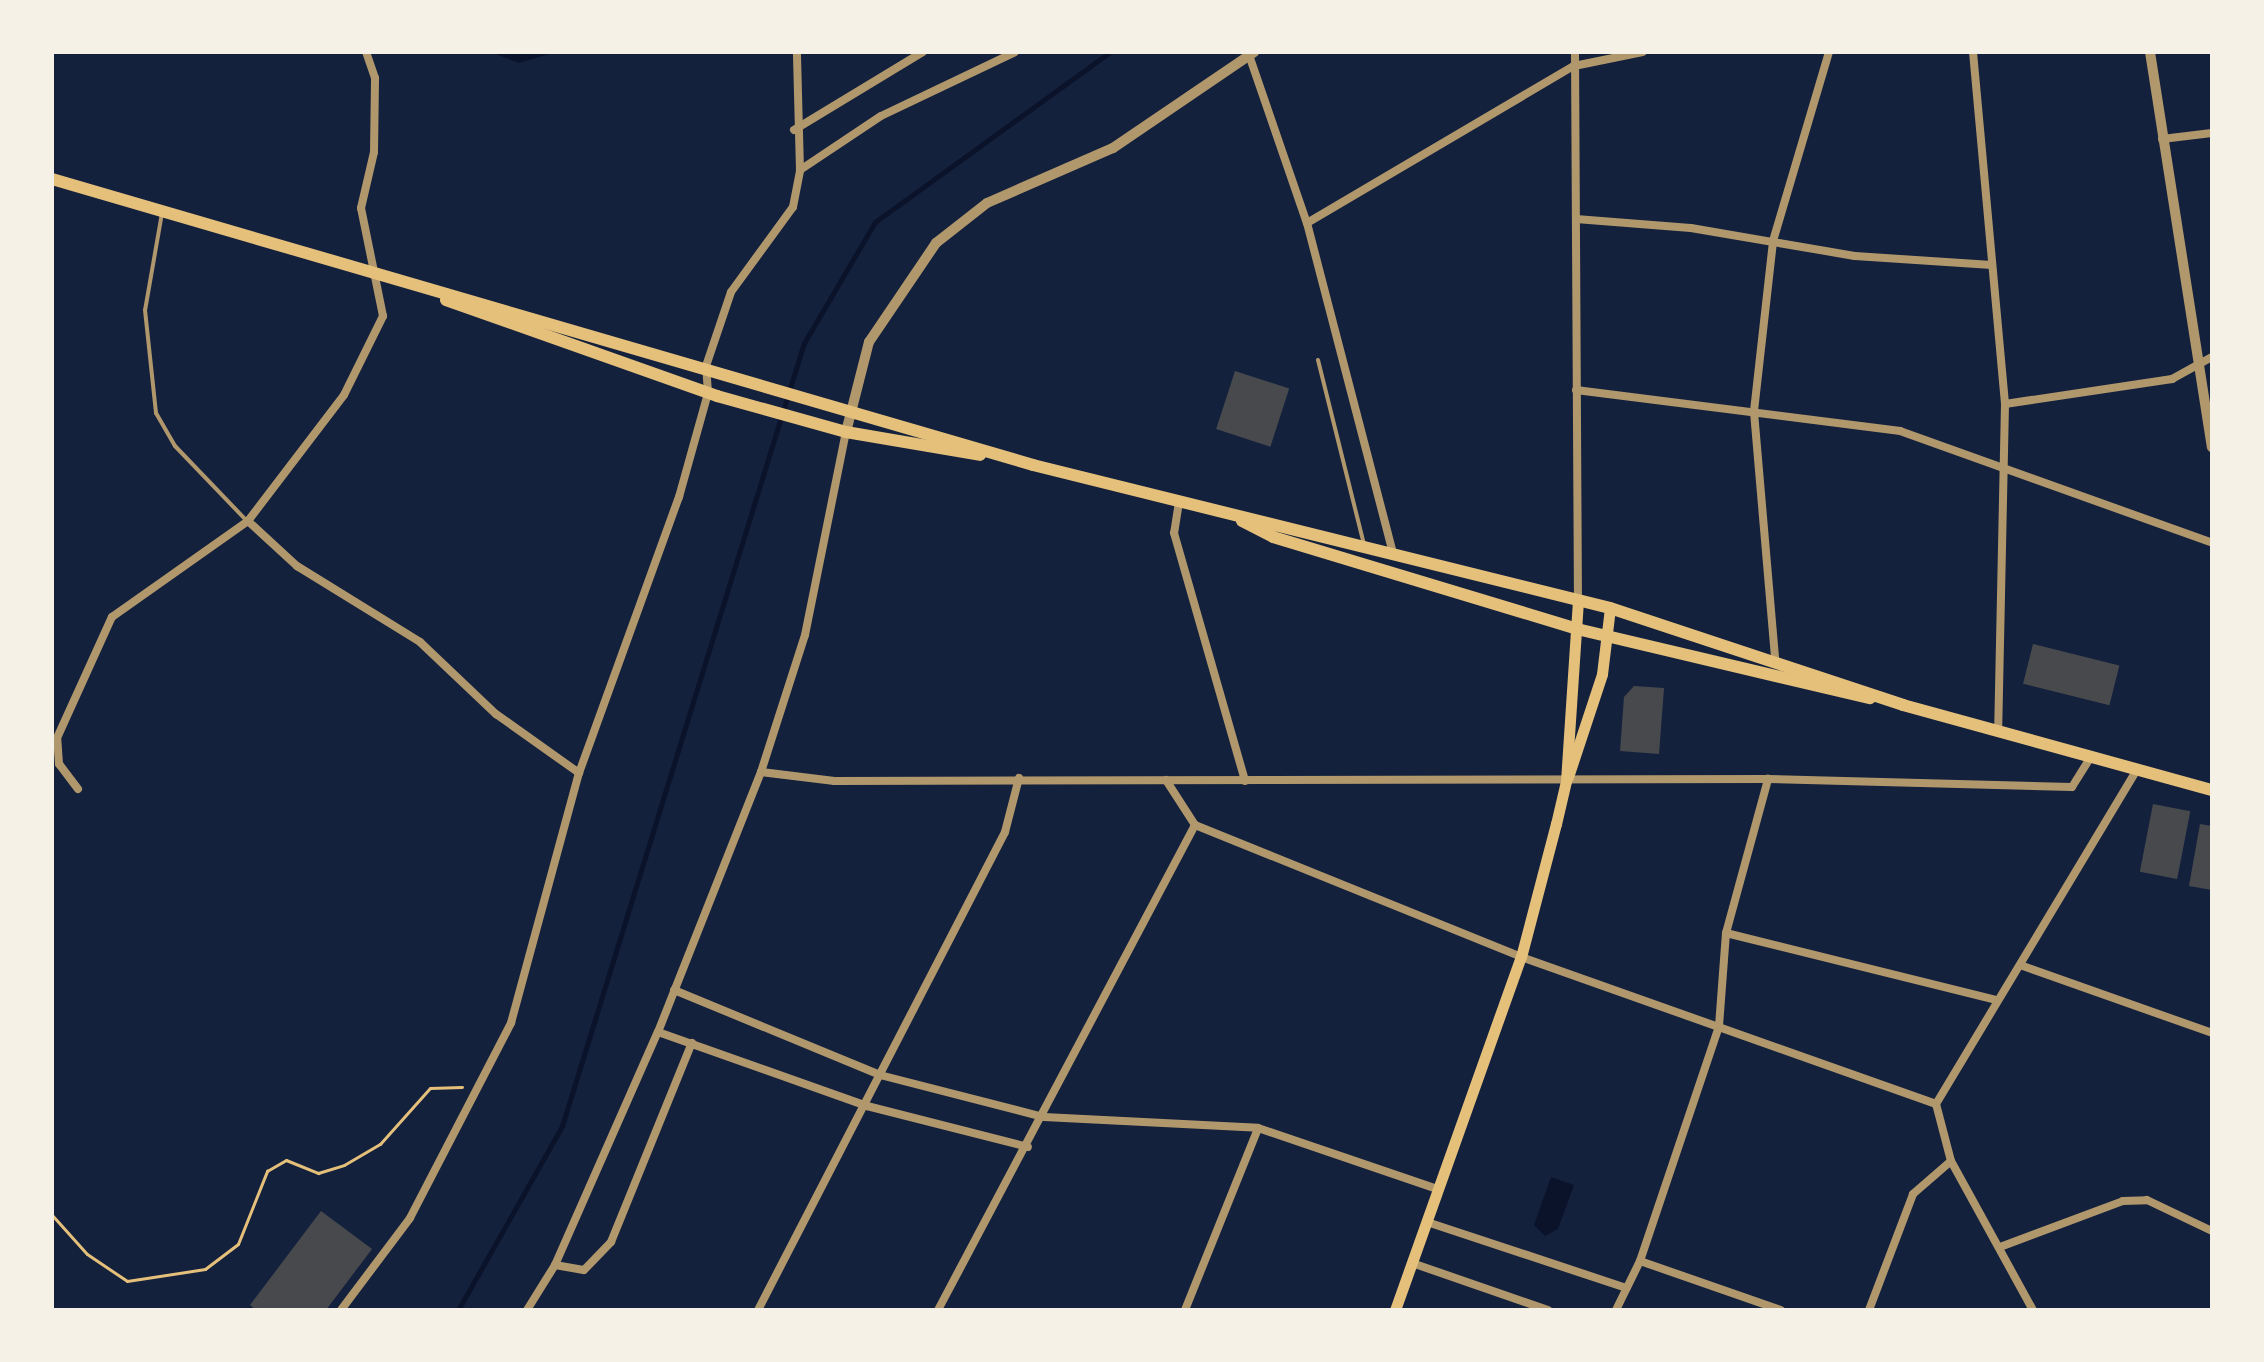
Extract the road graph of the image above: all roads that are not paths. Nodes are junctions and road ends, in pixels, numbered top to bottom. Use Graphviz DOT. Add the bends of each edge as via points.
graph roads {
  1 [pos="366,52"];
  2 [pos="797,52"];
  3 [pos="923,52"];
  4 [pos="1015,52"];
  5 [pos="1575,52"];
  6 [pos="1643,52"];
  7 [pos="1829,52"];
  8 [pos="1973,52"];
  9 [pos="2150,52"];
  10 [pos="1251,54"];
  11 [pos="1574,66"];
  12 [pos="794,130"];
  13 [pos="2212,133"];
  14 [pos="2162,139"];
  15 [pos="800,170"];
  16 [pos="52,179"];
  17 [pos="163,212"];
  18 [pos="1576,219"];
  19 [pos="1307,223"];
  20 [pos="1773,241"];
  21 [pos="1992,265"];
  22 [pos="375,276"];
  23 [pos="436,294"];
  24 [pos="2212,357"];
  25 [pos="1318,360"];
  26 [pos="2197,363"];
  27 [pos="706,366"];
  28 [pos="1576,390"];
  29 [pos="712,394"];
  30 [pos="2005,404"];
  31 [pos="849,408"];
  32 [pos="1754,411"];
  33 [pos="846,432"];
  34 [pos="2212,447"];
  35 [pos="2001,463"];
  36 [pos="1033,465"];
  37 [pos="1179,502"];
  38 [pos="1235,517"];
  39 [pos="248,521"];
  40 [pos="2212,543"];
  41 [pos="1364,544"];
  42 [pos="1393,553"];
  43 [pos="1578,601"];
  44 [pos="1610,608"];
  45 [pos="1577,629"];
  46 [pos="1611,637"];
  47 [pos="1775,657"];
  48 [pos="1903,705"];
  49 [pos="1998,732"];
  50 [pos="2091,757"];
  51 [pos="2137,769"];
  52 [pos="761,772"];
  53 [pos="579,773"];
  54 [pos="1019,778"];
  55 [pos="1768,779"];
  56 [pos="1166,780"];
  57 [pos="1245,781"];
  58 [pos="1566,781"];
  59 [pos="78,789"];
  60 [pos="2212,790"];
  61 [pos="1195,825"];
  62 [pos="1726,933"];
  63 [pos="1521,957"];
  64 [pos="2023,966"];
  65 [pos="674,990"];
  66 [pos="1997,1000"];
  67 [pos="1719,1026"];
  68 [pos="658,1032"];
  69 [pos="2212,1033"];
  70 [pos="692,1043"];
  71 [pos="880,1075"];
  72 [pos="1936,1104"];
  73 [pos="867,1106"];
  74 [pos="1044,1117"];
  75 [pos="1258,1128"];
  76 [pos="1028,1147"];
  77 [pos="1951,1161"];
  78 [pos="1437,1189"];
  79 [pos="1427,1222"];
  80 [pos="2212,1231"];
  81 [pos="2000,1247"];
  82 [pos="1640,1261"];
  83 [pos="1412,1263"];
  84 [pos="555,1265"];
  85 [pos="1626,1288"];
  86 [pos="341,1310"];
  87 [pos="527,1310"];
  88 [pos="758,1310"];
  89 [pos="938,1310"];
  90 [pos="1185,1310"];
  91 [pos="1395,1310"];
  92 [pos="1548,1310"];
  93 [pos="1616,1310"];
  94 [pos="1781,1310"];
  95 [pos="1869,1310"];
  96 [pos="2033,1310"];
  1 -- 22 [label="street" via="375,78 374,152 361,208"];
  2 -- 12 [label="street"];
  3 -- 12 [label="street"];
  4 -- 15 [label="street" via="881,116"];
  5 -- 11 [label="street"];
  6 -- 11 [label="street"];
  7 -- 20 [label="street"];
  8 -- 21 [label="street"];
  9 -- 14 [label="street"];
  10 -- 19 [label="street"];
  10 -- 31 [label="street" via="1113,148 987,203 936,243 869,342"];
  11 -- 18 [label="street"];
  11 -- 19 [label="street"];
  12 -- 15 [label="street"];
  13 -- 14 [label="street"];
  14 -- 26 [label="street"];
  15 -- 27 [label="street" via="793,207 731,292"];
  16 -- 17 [label="main road"];
  17 -- 22 [label="main road"];
  17 -- 39 [label="lane" via="145,310 156,413 175,446"];
  18 -- 20 [label="street"];
  18 -- 28 [label="street"];
  19 -- 42 [label="street"];
  20 -- 21 [label="street" via="1855,256"];
  20 -- 32 [label="street"];
  21 -- 30 [label="street"];
  22 -- 23 [label="main road"];
  22 -- 39 [label="street" via="383,316 344,395"];
  23 -- 27 [label="main road"];
  23 -- 29 [label="main road" via="473,314"];
  24 -- 26 [label="street"];
  25 -- 41 [label="lane"];
  26 -- 30 [label="street" via="2172,379"];
  26 -- 34 [label="street"];
  27 -- 29 [label="street"];
  27 -- 31 [label="main road"];
  28 -- 32 [label="street"];
  28 -- 43 [label="street"];
  29 -- 33 [label="main road"];
  29 -- 53 [label="street" via="628,648"];
  30 -- 35 [label="street"];
  31 -- 33 [label="street"];
  31 -- 36 [label="main road"];
  32 -- 35 [label="street" via="1900,431"];
  32 -- 47 [label="street"];
  33 -- 36 [label="main road"];
  33 -- 52 [label="street" via="805,635"];
  35 -- 40 [label="street"];
  35 -- 49 [label="street"];
  36 -- 37 [label="main road"];
  37 -- 38 [label="main road"];
  37 -- 57 [label="street" via="1174,533"];
  38 -- 41 [label="main road"];
  38 -- 45 [label="main road" via="1273,537"];
  39 -- 53 [label="street" via="297,566 420,642 496,714"];
  39 -- 59 [label="street" via="112,617 57,738 59,764"];
  41 -- 42 [label="main road"];
  42 -- 43 [label="main road"];
  43 -- 44 [label="main road"];
  43 -- 45 [label="main road"];
  44 -- 46 [label="main road"];
  44 -- 47 [label="main road"];
  45 -- 46 [label="main road"];
  45 -- 58 [label="main road"];
  46 -- 48 [label="main road"];
  46 -- 58 [label="main road"];
  47 -- 48 [label="main road"];
  48 -- 49 [label="main road"];
  49 -- 50 [label="main road"];
  50 -- 51 [label="main road"];
  50 -- 55 [label="street" via="2072,787"];
  51 -- 60 [label="main road"];
  51 -- 64 [label="street"];
  52 -- 54 [label="street" via="834,781"];
  52 -- 65 [label="street"];
  53 -- 86 [label="street" via="511,1023 410,1218"];
  54 -- 56 [label="street"];
  54 -- 71 [label="street" via="1005,832"];
  55 -- 58 [label="street"];
  55 -- 62 [label="street"];
  56 -- 57 [label="street"];
  56 -- 61 [label="street"];
  57 -- 58 [label="street"];
  58 -- 63 [label="main road"];
  61 -- 63 [label="street"];
  61 -- 74 [label="street"];
  62 -- 66 [label="street"];
  62 -- 67 [label="street"];
  63 -- 67 [label="street"];
  63 -- 78 [label="main road"];
  64 -- 66 [label="street"];
  64 -- 69 [label="street"];
  65 -- 68 [label="street"];
  65 -- 71 [label="street"];
  66 -- 72 [label="street"];
  67 -- 72 [label="street"];
  67 -- 82 [label="street"];
  68 -- 70 [label="street"];
  68 -- 84 [label="street"];
  70 -- 73 [label="street"];
  70 -- 84 [label="street" via="611,1242 584,1270"];
  71 -- 73 [label="street"];
  71 -- 74 [label="street"];
  72 -- 77 [label="street"];
  73 -- 76 [label="street"];
  73 -- 88 [label="street"];
  74 -- 75 [label="street"];
  74 -- 76 [label="street"];
  75 -- 78 [label="street"];
  75 -- 90 [label="street"];
  76 -- 89 [label="street"];
  77 -- 81 [label="street"];
  77 -- 95 [label="street" via="1913,1194"];
  78 -- 79 [label="main road"];
  79 -- 83 [label="main road"];
  79 -- 85 [label="street"];
  80 -- 81 [label="street" via="2147,1200 2123,1201"];
  81 -- 96 [label="street"];
  82 -- 85 [label="street"];
  82 -- 94 [label="street"];
  83 -- 91 [label="main road"];
  83 -- 92 [label="street"];
  84 -- 87 [label="street"];
  85 -- 93 [label="street"];
}
